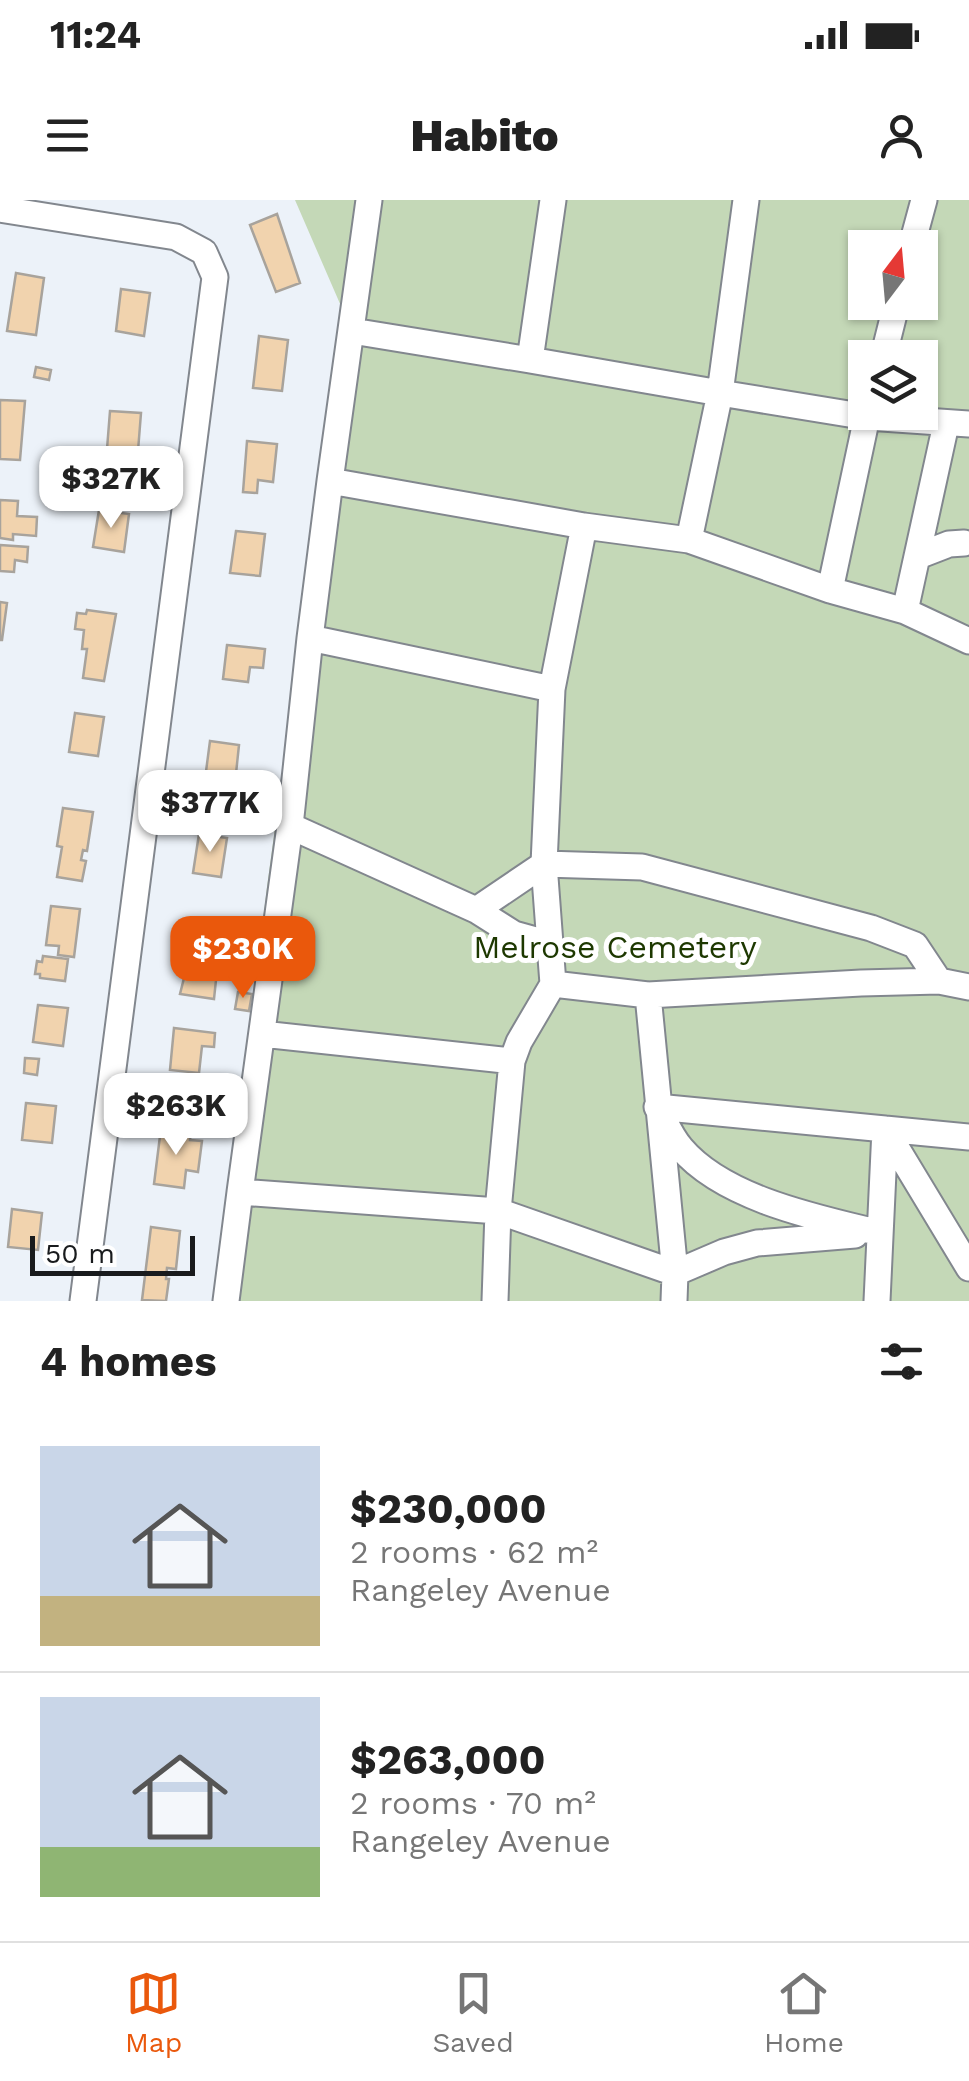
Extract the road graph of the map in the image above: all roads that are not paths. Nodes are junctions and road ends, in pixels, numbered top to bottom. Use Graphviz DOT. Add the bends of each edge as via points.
graph roads {
  1 [pos="369,200"];
  2 [pos="553,200"];
  3 [pos="746,200"];
  4 [pos="924,200"];
  5 [pos="0,210"];
  6 [pos="916,230"];
  7 [pos="352,332"];
  8 [pos="530,360"];
  9 [pos="720,393"];
  10 [pos="848,412"];
  11 [pos="958,424"];
  12 [pos="865,430"];
  13 [pos="330,481"];
  14 [pos="584,526"];
  15 [pos="967,537"];
  16 [pos="689,540"];
  17 [pos="918,556"];
  18 [pos="830,590"];
  19 [pos="906,611"];
  20 [pos="968,637"];
  21 [pos="310,638"];
  22 [pos="552,689"];
  23 [pos="290,826"];
  24 [pos="544,864"];
  25 [pos="476,910"];
  26 [pos="550,944"];
  27 [pos="939,981"];
  28 [pos="552,984"];
  29 [pos="969,987"];
  30 [pos="648,996"];
  31 [pos="262,1034"];
  32 [pos="512,1060"];
  33 [pos="657,1108"];
  34 [pos="885,1129"];
  35 [pos="969,1137"];
  36 [pos="240,1192"];
  37 [pos="498,1211"];
  38 [pos="880,1233"];
  39 [pos="969,1268"];
  40 [pos="675,1273"];
  41 [pos="83,1301"];
  42 [pos="226,1301"];
  43 [pos="496,1301"];
  44 [pos="674,1301"];
  45 [pos="877,1301"];
  1 -- 7 [label="street"];
  2 -- 8 [label="street"];
  3 -- 9 [label="street"];
  4 -- 6 [label="street"];
  5 -- 41 [label="street" via="176,237 204,252 215,277"];
  7 -- 8 [label="street"];
  7 -- 13 [label="street"];
  8 -- 9 [label="street"];
  9 -- 10 [label="street"];
  9 -- 16 [label="street"];
  11 -- 17 [label="street"];
  12 -- 18 [label="street"];
  13 -- 14 [label="street"];
  13 -- 21 [label="street"];
  14 -- 16 [label="street"];
  14 -- 22 [label="street"];
  15 -- 17 [label="street"];
  16 -- 18 [label="street"];
  17 -- 19 [label="street"];
  18 -- 19 [label="street"];
  19 -- 20 [label="street"];
  21 -- 22 [label="street"];
  21 -- 23 [label="street"];
  22 -- 24 [label="street"];
  23 -- 25 [label="street"];
  23 -- 31 [label="street"];
  24 -- 25 [label="street"];
  24 -- 26 [label="street"];
  24 -- 27 [label="street" via="642,867 871,928 914,945"];
  25 -- 26 [label="street" via="514,934"];
  26 -- 28 [label="street"];
  27 -- 29 [label="street"];
  27 -- 30 [label="street"];
  28 -- 30 [label="street"];
  28 -- 32 [label="street"];
  30 -- 33 [label="street"];
  31 -- 32 [label="street"];
  31 -- 36 [label="street"];
  32 -- 37 [label="street"];
  33 -- 34 [label="street"];
  33 -- 38 [label="street" via="679,1147 701,1168 802,1214"];
  33 -- 40 [label="street"];
  34 -- 35 [label="street"];
  34 -- 38 [label="street"];
  34 -- 39 [label="street"];
  36 -- 37 [label="street"];
  36 -- 42 [label="street"];
  37 -- 40 [label="street"];
  37 -- 43 [label="street"];
  38 -- 40 [label="street" via="757,1243"];
  38 -- 45 [label="street"];
  40 -- 44 [label="street"];
}
